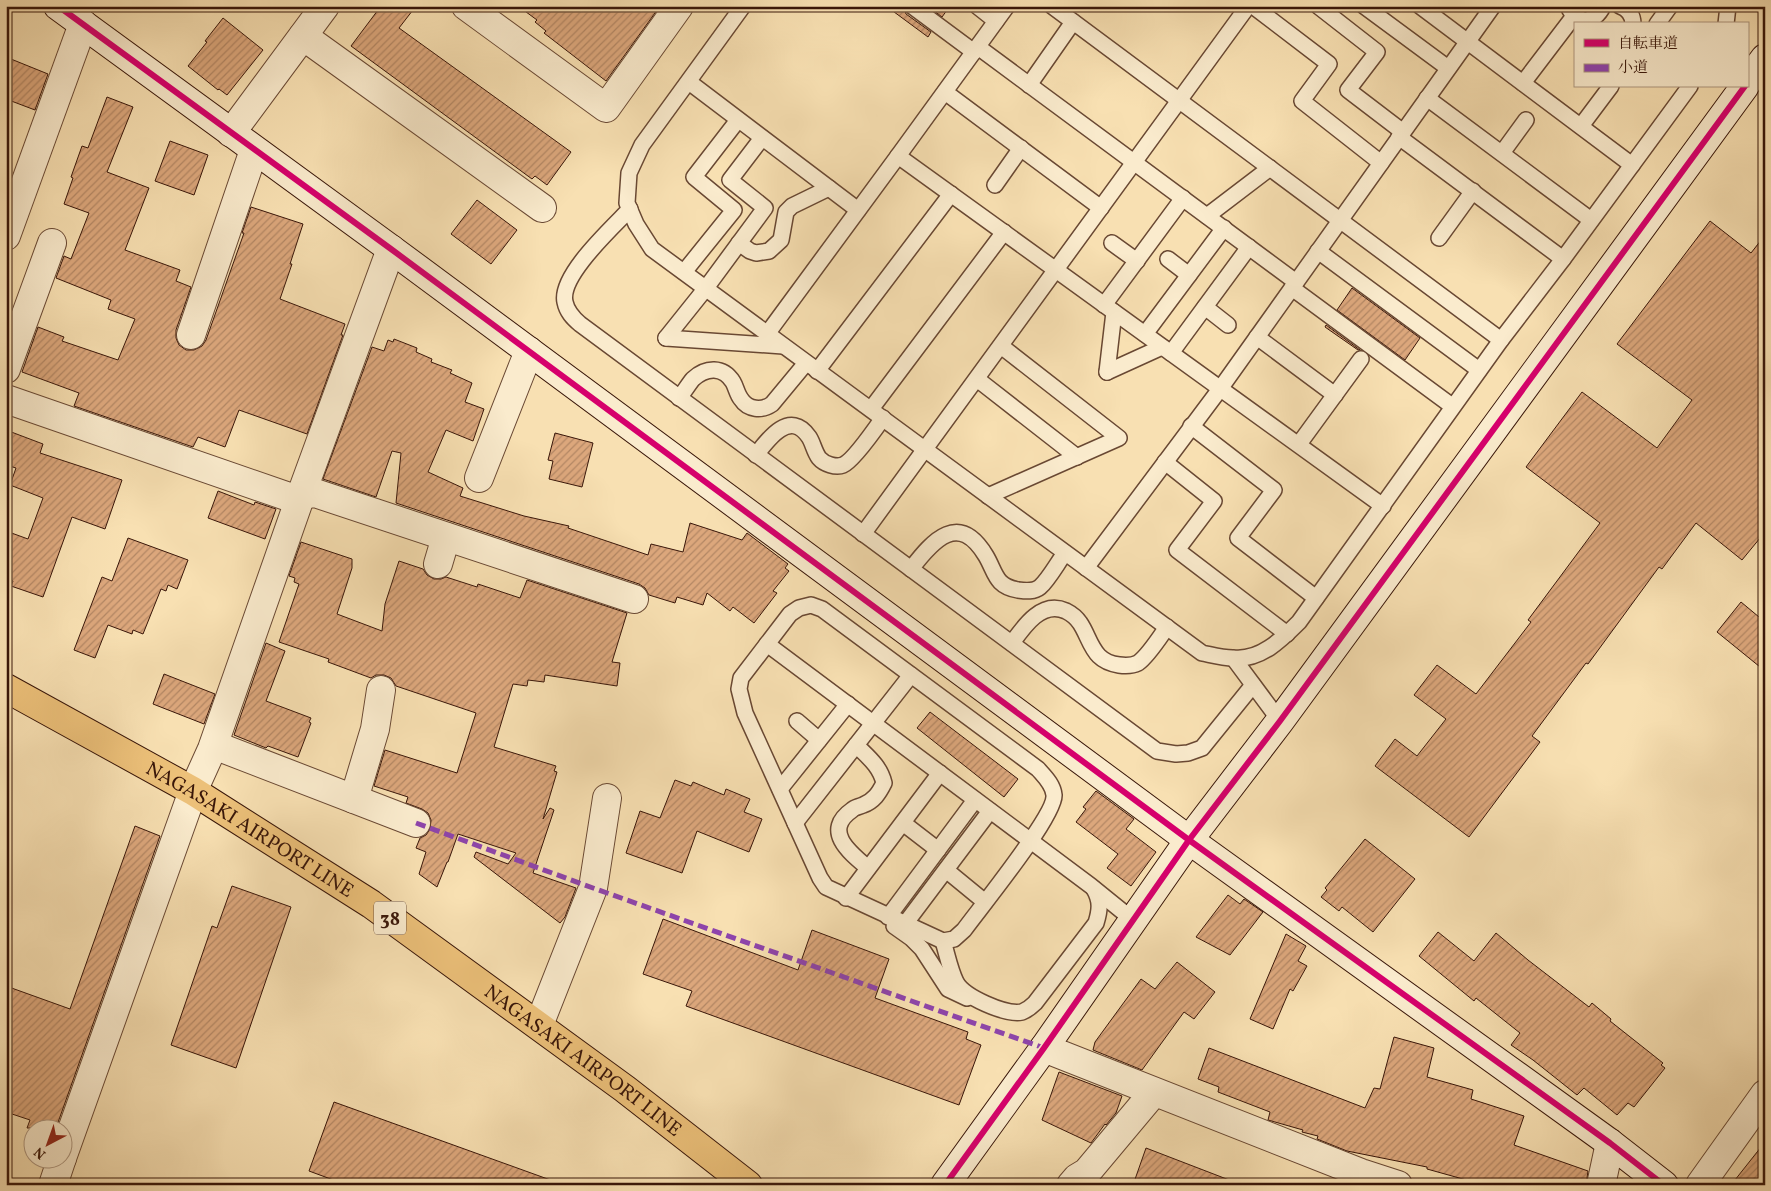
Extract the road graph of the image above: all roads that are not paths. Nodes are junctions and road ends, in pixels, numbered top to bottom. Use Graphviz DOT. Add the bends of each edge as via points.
graph roads {
  1 [pos="58,6"];
  2 [pos="325,6"];
  3 [pos="466,6"];
  4 [pos="679,6"];
  5 [pos="743,6"];
  6 [pos="912,6"];
  7 [pos="977,6"];
  8 [pos="1008,6"];
  9 [pos="1052,6"];
  10 [pos="1248,6"];
  11 [pos="1253,6"];
  12 [pos="1318,6"];
  13 [pos="1364,6"];
  14 [pos="1420,6"];
  15 [pos="1493,6"];
  16 [pos="1620,6"];
  17 [pos="1670,6"];
  18 [pos="1728,6"];
  19 [pos="1571,11"];
  20 [pos="1603,12"];
  21 [pos="996,21"];
  22 [pos="1073,22"];
  23 [pos="1633,22"];
  24 [pos="1658,22"];
  25 [pos="1726,22"];
  26 [pos="83,24"];
  27 [pos="303,36"];
  28 [pos="1468,42"];
  29 [pos="976,50"];
  30 [pos="1765,58"];
  31 [pos="1448,68"];
  32 [pos="1748,81"];
  33 [pos="689,82"];
  34 [pos="1523,83"];
  35 [pos="1028,85"];
  36 [pos="1610,88"];
  37 [pos="1689,88"];
  38 [pos="1743,88"];
  39 [pos="945,92"];
  40 [pos="1427,98"];
  41 [pos="1179,100"];
  42 [pos="738,120"];
  43 [pos="1526,120"];
  44 [pos="1581,126"];
  45 [pos="231,133"];
  46 [pos="1401,134"];
  47 [pos="762,138"];
  48 [pos="1021,148"];
  49 [pos="254,150"];
  50 [pos="1502,153"];
  51 [pos="898,156"];
  52 [pos="1134,162"];
  53 [pos="1381,162"];
  54 [pos="1632,165"];
  55 [pos="1270,168"];
  56 [pos="995,185"];
  57 [pos="829,188"];
  58 [pos="1473,192"];
  59 [pos="951,194"];
  60 [pos="1183,198"];
  61 [pos="542,208"];
  62 [pos="1101,208"];
  63 [pos="630,209"];
  64 [pos="858,210"];
  65 [pos="1207,216"];
  66 [pos="1340,220"];
  67 [pos="1591,220"];
  68 [pos="1224,228"];
  69 [pos="1004,232"];
  70 [pos="6,236"];
  71 [pos="1439,238"];
  72 [pos="739,242"];
  73 [pos="52,243"];
  74 [pos="1112,243"];
  75 [pos="1249,247"];
  76 [pos="391,249"];
  77 [pos="1318,250"];
  78 [pos="1168,259"];
  79 [pos="1563,259"];
  80 [pos="1137,261"];
  81 [pos="1056,270"];
  82 [pos="684,272"];
  83 [pos="1189,275"];
  84 [pos="1294,285"];
  85 [pos="706,288"];
  86 [pos="1205,307"];
  87 [pos="1109,308"];
  88 [pos="1228,325"];
  89 [pos="767,334"];
  90 [pos="1145,334"];
  91 [pos="192,335"];
  92 [pos="1256,337"];
  93 [pos="1501,340"];
  94 [pos="783,346"];
  95 [pos="1001,346"];
  96 [pos="1167,350"];
  97 [pos="529,351"];
  98 [pos="1362,359"];
  99 [pos="811,367"];
  100 [pos="6,369"];
  101 [pos="1479,370"];
  102 [pos="977,379"];
  103 [pos="1220,388"];
  104 [pos="1335,395"];
  105 [pos="679,398"];
  106 [pos="6,399"];
  107 [pos="1452,406"];
  108 [pos="871,410"];
  109 [pos="883,418"];
  110 [pos="1192,426"];
  111 [pos="1299,444"];
  112 [pos="924,449"];
  113 [pos="756,455"];
  114 [pos="1077,457"];
  115 [pos="1164,462"];
  116 [pos="478,478"];
  117 [pos="301,495"];
  118 [pos="988,496"];
  119 [pos="1383,506"];
  120 [pos="862,534"];
  121 [pos="446,537"];
  122 [pos="1065,552"];
  123 [pos="438,564"];
  124 [pos="1086,568"];
  125 [pos="911,569"];
  126 [pos="1316,598"];
  127 [pos="634,599"];
  128 [pos="1168,627"];
  129 [pos="1287,634"];
  130 [pos="1012,643"];
  131 [pos="767,644"];
  132 [pos="1234,659"];
  133 [pos="911,676"];
  134 [pos="1254,685"];
  135 [pos="6,688"];
  136 [pos="381,690"];
  137 [pos="848,704"];
  138 [pos="798,721"];
  139 [pos="1280,721"];
  140 [pos="873,723"];
  141 [pos="819,740"];
  142 [pos="214,744"];
  143 [pos="856,746"];
  144 [pos="940,774"];
  145 [pos="780,789"];
  146 [pos="193,791"];
  147 [pos="607,798"];
  148 [pos="354,799"];
  149 [pos="976,800"];
  150 [pos="990,811"];
  151 [pos="416,823"];
  152 [pos="795,823"];
  153 [pos="903,823"];
  154 [pos="1189,840"];
  155 [pos="1030,841"];
  156 [pos="938,850"];
  157 [pos="868,868"];
  158 [pos="946,870"];
  159 [pos="1091,886"];
  160 [pos="846,898"];
  161 [pos="985,902"];
  162 [pos="871,909"];
  163 [pos="888,916"];
  164 [pos="1133,920"];
  165 [pos="905,924"];
  166 [pos="943,941"];
  167 [pos="975,1000"];
  168 [pos="540,1025"];
  169 [pos="1044,1048"];
  170 [pos="1154,1092"];
  171 [pos="1765,1094"];
  172 [pos="72,1130"];
  173 [pos="1610,1143"];
  174 [pos="59,1168"];
  175 [pos="53,1185"];
  176 [pos="748,1185"];
  177 [pos="945,1185"];
  178 [pos="1071,1185"];
  179 [pos="1398,1185"];
  180 [pos="1601,1185"];
  181 [pos="1664,1185"];
  182 [pos="1700,1185"];
  1 -- 26 [label="street"];
  2 -- 27 [label="street"];
  3 -- 4 [label="street" via="606,108"];
  5 -- 33 [label="lane"];
  6 -- 29 [label="lane"];
  7 -- 21 [label="lane"];
  8 -- 21 [label="lane"];
  9 -- 22 [label="lane"];
  10 -- 41 [label="lane"];
  11 -- 53 [label="lane" via="1329,64 1302,101"];
  12 -- 46 [label="lane" via="1377,52 1348,90"];
  13 -- 31 [label="lane"];
  14 -- 28 [label="lane"];
  15 -- 28 [label="lane"];
  16 -- 23 [label="lane" via="1629,11"];
  17 -- 24 [label="lane"];
  18 -- 25 [label="lane"];
  19 -- 20 [label="lane" via="1582,20"];
  19 -- 34 [label="lane"];
  21 -- 29 [label="lane"];
  22 -- 35 [label="lane"];
  22 -- 41 [label="lane"];
  26 -- 45 [label="street"];
  26 -- 70 [label="street"];
  27 -- 45 [label="street"];
  27 -- 61 [label="street"];
  28 -- 31 [label="lane"];
  28 -- 34 [label="lane"];
  29 -- 35 [label="lane"];
  29 -- 39 [label="lane"];
  30 -- 32 [label="street"];
  31 -- 40 [label="lane"];
  33 -- 42 [label="lane"];
  33 -- 63 [label="lane" via="642,145 629,173 627,203"];
  34 -- 44 [label="lane"];
  35 -- 52 [label="lane"];
  36 -- 44 [label="lane"];
  37 -- 54 [label="lane"];
  38 -- 139 [label="street"];
  39 -- 48 [label="lane"];
  39 -- 51 [label="lane"];
  40 -- 46 [label="lane"];
  40 -- 50 [label="lane"];
  41 -- 52 [label="lane"];
  41 -- 55 [label="lane"];
  42 -- 47 [label="lane"];
  42 -- 82 [label="lane" via="694,177 734,210"];
  43 -- 50 [label="lane"];
  44 -- 54 [label="lane"];
  45 -- 49 [label="street"];
  46 -- 53 [label="lane"];
  46 -- 58 [label="lane"];
  47 -- 57 [label="lane"];
  47 -- 72 [label="lane" via="730,180 765,208"];
  48 -- 56 [label="lane"];
  48 -- 62 [label="lane"];
  49 -- 76 [label="street"];
  49 -- 91 [label="street"];
  50 -- 67 [label="lane"];
  51 -- 59 [label="lane"];
  51 -- 64 [label="lane"];
  52 -- 60 [label="lane"];
  52 -- 62 [label="lane"];
  53 -- 66 [label="lane"];
  54 -- 67 [label="lane"];
  55 -- 65 [label="lane"];
  55 -- 66 [label="lane"];
  57 -- 64 [label="lane"];
  57 -- 72 [label="lane" via="786,212 781,240 769,251 756,253"];
  58 -- 71 [label="lane"];
  58 -- 79 [label="lane"];
  59 -- 69 [label="lane"];
  59 -- 99 [label="lane"];
  60 -- 65 [label="lane"];
  60 -- 80 [label="lane"];
  62 -- 81 [label="lane"];
  63 -- 82 [label="lane" via="652,249"];
  63 -- 105 [label="lane" via="576,268 566,286 565,301 570,315 580,324"];
  64 -- 89 [label="lane"];
  65 -- 68 [label="lane"];
  66 -- 77 [label="lane"];
  66 -- 93 [label="lane"];
  67 -- 79 [label="lane"];
  68 -- 75 [label="lane"];
  68 -- 83 [label="lane"];
  69 -- 81 [label="lane"];
  69 -- 108 [label="lane"];
  72 -- 85 [label="lane"];
  73 -- 100 [label="street"];
  74 -- 80 [label="lane"];
  75 -- 84 [label="lane"];
  75 -- 86 [label="lane"];
  76 -- 97 [label="street"];
  76 -- 117 [label="street"];
  77 -- 84 [label="lane"];
  77 -- 101 [label="lane"];
  78 -- 83 [label="lane"];
  79 -- 93 [label="lane"];
  80 -- 87 [label="lane"];
  81 -- 87 [label="lane"];
  81 -- 95 [label="lane"];
  82 -- 85 [label="lane"];
  83 -- 90 [label="lane"];
  84 -- 92 [label="lane"];
  84 -- 107 [label="lane"];
  85 -- 89 [label="lane"];
  85 -- 94 [label="lane" via="666,338"];
  86 -- 88 [label="lane"];
  86 -- 96 [label="lane"];
  87 -- 90 [label="lane"];
  87 -- 96 [label="lane" via="1107,372"];
  89 -- 94 [label="lane"];
  90 -- 96 [label="lane"];
  92 -- 103 [label="lane"];
  92 -- 104 [label="lane"];
  93 -- 101 [label="lane"];
  94 -- 99 [label="lane"];
  95 -- 102 [label="lane"];
  95 -- 114 [label="lane" via="1119,438"];
  96 -- 103 [label="lane"];
  97 -- 116 [label="street"];
  97 -- 154 [label="street"];
  98 -- 104 [label="lane"];
  99 -- 105 [label="lane" via="766,408 748,406 732,380 715,369 701,373"];
  99 -- 108 [label="lane"];
  101 -- 107 [label="lane"];
  102 -- 112 [label="lane"];
  102 -- 114 [label="lane"];
  103 -- 110 [label="lane"];
  103 -- 111 [label="lane"];
  104 -- 111 [label="lane"];
  105 -- 113 [label="lane"];
  106 -- 117 [label="street" via="290,497"];
  107 -- 119 [label="lane"];
  108 -- 109 [label="lane"];
  109 -- 112 [label="lane"];
  109 -- 113 [label="lane" via="844,465 825,463 806,433 792,426 784,426 770,436"];
  110 -- 115 [label="lane"];
  110 -- 126 [label="lane" via="1274,490 1238,538"];
  111 -- 119 [label="lane"];
  112 -- 118 [label="lane"];
  112 -- 120 [label="lane"];
  113 -- 120 [label="lane"];
  114 -- 118 [label="lane"];
  115 -- 124 [label="lane"];
  115 -- 129 [label="lane" via="1214,500 1177,550"];
  117 -- 121 [label="street" via="315,493"];
  117 -- 142 [label="street"];
  118 -- 122 [label="lane"];
  119 -- 126 [label="lane"];
  120 -- 125 [label="lane"];
  121 -- 123 [label="street"];
  121 -- 127 [label="street"];
  122 -- 124 [label="lane"];
  122 -- 125 [label="lane" via="1041,586 1033,591 1015,590 1001,583 979,546 959,532 936,541"];
  124 -- 128 [label="lane"];
  125 -- 130 [label="lane"];
  126 -- 129 [label="lane"];
  128 -- 130 [label="lane" via="1132,666 1115,665 1100,658 1079,621 1059,607 1036,616"];
  128 -- 132 [label="lane" via="1202,653"];
  129 -- 132 [label="lane" via="1257,655"];
  130 -- 134 [label="lane" via="1158,751 1176,754 1202,748"];
  131 -- 133 [label="lane" via="790,614 811,605 822,609"];
  131 -- 137 [label="lane"];
  131 -- 145 [label="lane" via="741,678 739,689 745,712"];
  132 -- 134 [label="lane"];
  133 -- 140 [label="lane"];
  133 -- 155 [label="lane" via="1038,769 1050,784 1054,795 1052,807"];
  134 -- 139 [label="lane"];
  135 -- 146 [label="main road, NAGASAKI AIRPORT LINE / 38"];
  136 -- 148 [label="street" via="375,728"];
  137 -- 140 [label="lane"];
  137 -- 141 [label="lane"];
  138 -- 141 [label="lane"];
  139 -- 154 [label="street"];
  140 -- 143 [label="lane"];
  140 -- 144 [label="lane"];
  141 -- 145 [label="lane"];
  142 -- 146 [label="street"];
  142 -- 148 [label="street"];
  143 -- 152 [label="lane"];
  143 -- 157 [label="lane" via="876,765 884,783 871,802 847,814 840,822 839,833 846,849"];
  144 -- 149 [label="lane"];
  144 -- 153 [label="lane"];
  145 -- 152 [label="lane"];
  146 -- 168 [label="main road, NAGASAKI AIRPORT LINE / 38" via="371,904"];
  146 -- 172 [label="street"];
  147 -- 168 [label="street" via="593,888"];
  148 -- 151 [label="street"];
  149 -- 150 [label="lane"];
  149 -- 156 [label="lane"];
  150 -- 155 [label="lane"];
  150 -- 158 [label="lane"];
  152 -- 160 [label="lane" via="823,883"];
  153 -- 156 [label="lane"];
  153 -- 157 [label="lane"];
  154 -- 164 [label="street"];
  154 -- 173 [label="street"];
  155 -- 159 [label="lane"];
  155 -- 161 [label="lane"];
  156 -- 163 [label="lane"];
  157 -- 160 [label="lane"];
  158 -- 161 [label="lane"];
  158 -- 165 [label="lane"];
  159 -- 164 [label="lane"];
  159 -- 167 [label="lane" via="1099,899 1096,924 1035,1004 1021,1012 1012,1012"];
  160 -- 162 [label="lane"];
  161 -- 166 [label="lane" via="964,930 954,939"];
  162 -- 163 [label="lane"];
  162 -- 167 [label="lane" via="922,949 948,989"];
  163 -- 165 [label="lane"];
  164 -- 169 [label="street"];
  165 -- 166 [label="lane"];
  166 -- 167 [label="lane" via="956,982"];
  168 -- 176 [label="main road, NAGASAKI AIRPORT LINE / 38"];
  169 -- 170 [label="street"];
  169 -- 177 [label="street"];
  170 -- 178 [label="street" via="1088,1172 1076,1178"];
  170 -- 179 [label="street"];
  171 -- 182 [label="street"];
  173 -- 180 [label="street"];
  173 -- 181 [label="street"];
  174 -- 175 [label="street"];
}
